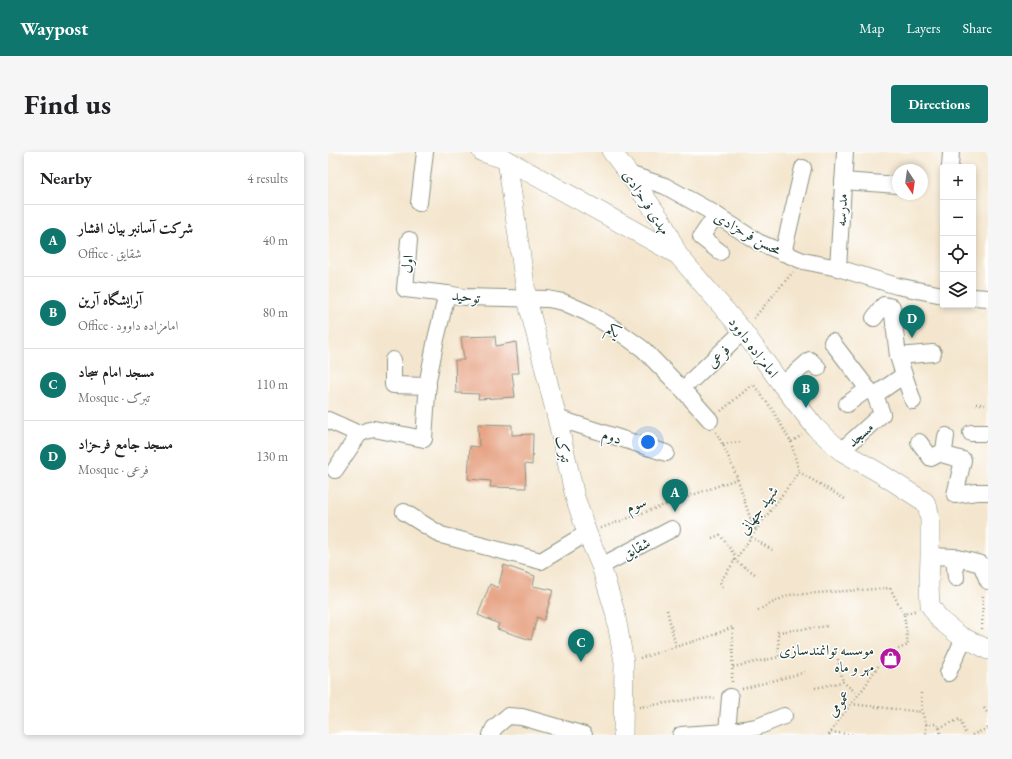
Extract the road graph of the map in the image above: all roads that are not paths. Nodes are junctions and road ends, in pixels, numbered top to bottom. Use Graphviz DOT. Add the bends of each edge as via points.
graph roads {
  1 [pos="426,152"];
  2 [pos="484,152"];
  3 [pos="612,152"];
  4 [pos="845,152"];
  5 [pos="951,152"];
  6 [pos="507,160"];
  7 [pos="950,164"];
  8 [pos="803,168"];
  9 [pos="629,174"];
  10 [pos="843,180"];
  11 [pos="892,184"];
  12 [pos="419,203"];
  13 [pos="716,215"];
  14 [pos="409,240"];
  15 [pos="720,252"];
  16 [pos="783,253"];
  17 [pos="678,255"];
  18 [pos="838,268"];
  19 [pos="405,289"];
  20 [pos="447,294"];
  21 [pos="940,294"];
  22 [pos="976,298"];
  23 [pos="988,298"];
  24 [pos="528,299"];
  25 [pos="874,318"];
  26 [pos="743,331"];
  27 [pos="832,342"];
  28 [pos="933,353"];
  29 [pos="898,356"];
  30 [pos="393,360"];
  31 [pos="818,368"];
  32 [pos="904,375"];
  33 [pos="428,386"];
  34 [pos="689,386"];
  35 [pos="782,386"];
  36 [pos="872,392"];
  37 [pos="913,401"];
  38 [pos="847,404"];
  39 [pos="557,418"];
  40 [pos="328,420"];
  41 [pos="710,420"];
  42 [pos="971,433"];
  43 [pos="988,433"];
  44 [pos="359,434"];
  45 [pos="919,442"];
  46 [pos="841,451"];
  47 [pos="666,453"];
  48 [pos="335,470"];
  49 [pos="988,492"];
  50 [pos="404,512"];
  51 [pos="672,529"];
  52 [pos="587,533"];
  53 [pos="930,556"];
  54 [pos="954,558"];
  55 [pos="601,566"];
  56 [pos="956,578"];
  57 [pos="985,587"];
  58 [pos="964,638"];
  59 [pos="985,648"];
  60 [pos="948,674"];
  61 [pos="731,692"];
  62 [pos="784,716"];
  63 [pos="735,732"];
  64 [pos="491,735"];
  65 [pos="584,735"];
  66 [pos="624,735"];
  67 [pos="681,735"];
  1 -- 12 [label="street"];
  2 -- 6 [label="street, امامزاده داوود"];
  3 -- 9 [label="street, مهدی فرحزادی"];
  4 -- 10 [label="street, مدرسه"];
  5 -- 7 [label="street"];
  6 -- 17 [label="street, امامزاده داوود"];
  6 -- 24 [label="street, تبرک"];
  8 -- 16 [label="street"];
  9 -- 13 [label="street, محسن فرحزادی" via="665,186"];
  9 -- 17 [label="street, مهدی فرحزادی" via="663,224"];
  10 -- 11 [label="street"];
  10 -- 18 [label="street, مدرسه"];
  13 -- 15 [label="street" via="701,237"];
  13 -- 16 [label="street, محسن فرحزادی" via="758,242"];
  14 -- 19 [label="street, اول"];
  16 -- 18 [label="street, محسن فرحزادی" via="803,261"];
  17 -- 26 [label="street, امامزاده داوود"];
  18 -- 21 [label="street, محسن فرحزادی" via="897,286"];
  19 -- 20 [label="street, توحید"];
  20 -- 24 [label="street, توحید" via="464,298"];
  20 -- 33 [label="street"];
  22 -- 23 [label="street"];
  24 -- 34 [label="street, یکم" via="563,302 588,313 643,349"];
  24 -- 39 [label="street, تبرک"];
  25 -- 29 [label="street" via="884,305 892,307"];
  26 -- 34 [label="street, فرعی"];
  26 -- 35 [label="street, امامزاده داوود"];
  27 -- 36 [label="street, مسجد"];
  28 -- 29 [label="street"];
  29 -- 32 [label="street"];
  30 -- 33 [label="street" via="393,385"];
  31 -- 35 [label="street" via="810,360"];
  32 -- 36 [label="street, مسجد"];
  32 -- 37 [label="street"];
  33 -- 44 [label="street" via="424,439 374,429"];
  34 -- 41 [label="street, یکم"];
  35 -- 46 [label="street, امامزاده داوود" via="815,427"];
  36 -- 38 [label="street, مسجد"];
  36 -- 46 [label="street, مسجد" via="882,414"];
  39 -- 47 [label="street, دوم"];
  39 -- 52 [label="street, تبرک" via="575,497"];
  40 -- 44 [label="street"];
  42 -- 43 [label="street"];
  44 -- 48 [label="street"];
  45 -- 49 [label="street" via="932,458 945,444 945,455 963,460 955,495"];
  46 -- 53 [label="street, امامزاده داوود" via="925,502 930,520"];
  50 -- 52 [label="street" via="441,535 540,561"];
  51 -- 55 [label="street, شقایق"];
  52 -- 55 [label="street, تبرک"];
  53 -- 54 [label="street"];
  53 -- 58 [label="street, امامزاده داوود" via="930,605 940,620"];
  54 -- 56 [label="street"];
  54 -- 57 [label="street" via="981,564"];
  55 -- 66 [label="street, تبرک" via="615,612 624,662"];
  58 -- 59 [label="street"];
  58 -- 60 [label="street"];
  61 -- 63 [label="street"];
  62 -- 63 [label="street" via="757,727"];
  63 -- 67 [label="street"];
  64 -- 65 [label="street" via="494,728 508,716 522,717"];
}
